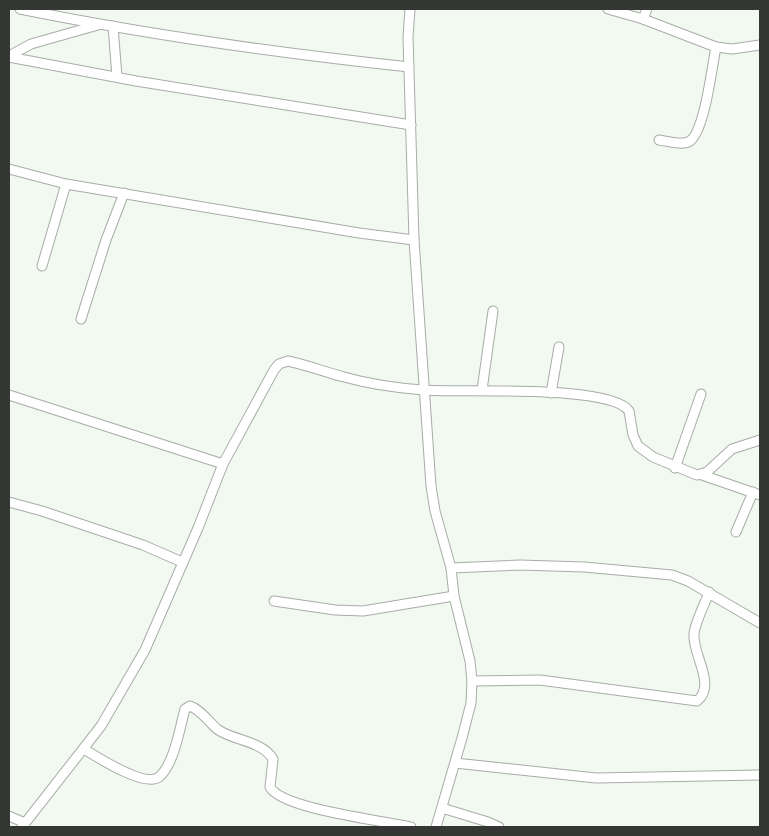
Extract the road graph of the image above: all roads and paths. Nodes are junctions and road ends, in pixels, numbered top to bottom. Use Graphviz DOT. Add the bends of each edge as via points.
graph roads {
  1 [pos="20,9"];
  2 [pos="410,9"];
  3 [pos="608,9"];
  4 [pos="647,9"];
  5 [pos="643,19"];
  6 [pos="101,24"];
  7 [pos="113,26"];
  8 [pos="760,45"];
  9 [pos="716,47"];
  10 [pos="9,56"];
  11 [pos="409,66"];
  12 [pos="118,77"];
  13 [pos="411,125"];
  14 [pos="659,140"];
  15 [pos="9,169"];
  16 [pos="66,184"];
  17 [pos="124,193"];
  18 [pos="414,240"];
  19 [pos="42,266"];
  20 [pos="493,311"];
  21 [pos="81,319"];
  22 [pos="560,346"];
  23 [pos="424,390"];
  24 [pos="482,390"];
  25 [pos="550,393"];
  26 [pos="701,394"];
  27 [pos="9,395"];
  28 [pos="760,440"];
  29 [pos="223,464"];
  30 [pos="675,468"];
  31 [pos="702,475"];
  32 [pos="756,494"];
  33 [pos="9,502"];
  34 [pos="736,532"];
  35 [pos="182,562"];
  36 [pos="451,568"];
  37 [pos="709,592"];
  38 [pos="454,596"];
  39 [pos="274,601"];
  40 [pos="760,623"];
  41 [pos="472,681"];
  42 [pos="84,749"];
  43 [pos="455,763"];
  44 [pos="760,775"];
  45 [pos="442,808"];
  46 [pos="9,816"];
  47 [pos="23,825"];
  48 [pos="411,827"];
  49 [pos="436,827"];
  50 [pos="499,827"];
  1 -- 6 [label="street"];
  2 -- 11 [label="street"];
  3 -- 5 [label="street"];
  4 -- 5 [label="street"];
  5 -- 9 [label="street"];
  6 -- 7 [label="street"];
  6 -- 10 [label="street" via="31,44"];
  7 -- 11 [label="street" via="292,54"];
  7 -- 12 [label="street"];
  8 -- 9 [label="street" via="732,49"];
  9 -- 14 [label="street" via="702,115 692,139 684,143"];
  10 -- 12 [label="street"];
  11 -- 13 [label="street"];
  12 -- 13 [label="street"];
  13 -- 18 [label="street"];
  15 -- 16 [label="street"];
  16 -- 17 [label="street"];
  16 -- 19 [label="street"];
  17 -- 18 [label="street"];
  17 -- 21 [label="street"];
  18 -- 23 [label="street"];
  20 -- 24 [label="street"];
  22 -- 25 [label="street"];
  23 -- 24 [label="street"];
  23 -- 29 [label="street" via="345,378 284,362 274,370"];
  23 -- 36 [label="street" via="431,486"];
  24 -- 25 [label="street"];
  25 -- 30 [label="street" via="590,396 621,403 629,411 638,446 653,458"];
  26 -- 30 [label="street"];
  27 -- 29 [label="street"];
  28 -- 31 [label="street" via="732,449"];
  29 -- 35 [label="street"];
  30 -- 31 [label="street"];
  31 -- 32 [label="street"];
  32 -- 34 [label="street"];
  33 -- 35 [label="street" via="143,545"];
  35 -- 42 [label="street" via="145,650"];
  36 -- 37 [label="street" via="520,565 646,572 679,577"];
  36 -- 38 [label="street"];
  37 -- 40 [label="street"];
  37 -- 41 [label="street" via="694,632 706,679 697,702 540,680"];
  38 -- 39 [label="street" via="363,610 335,610"];
  38 -- 41 [label="street"];
  41 -- 43 [label="street" via="471,704"];
  42 -- 47 [label="street"];
  42 -- 48 [label="street" via="116,769 157,779 173,756 185,709 190,706 218,730 270,755 273,759 270,787 276,794 331,812"];
  43 -- 44 [label="street" via="596,778"];
  43 -- 45 [label="street"];
  45 -- 49 [label="street"];
  45 -- 50 [label="street"];
  46 -- 47 [label="street"];
}
